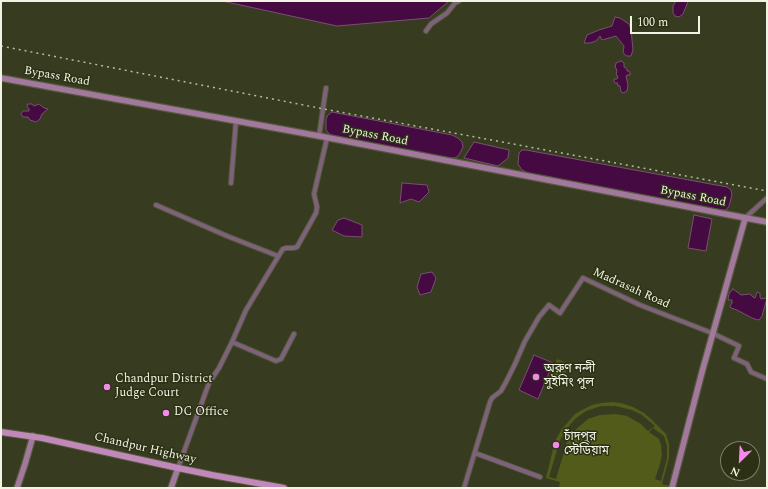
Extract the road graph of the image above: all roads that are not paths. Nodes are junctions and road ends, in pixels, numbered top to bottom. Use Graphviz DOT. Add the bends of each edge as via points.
graph roads {
  1 [pos="458,1"];
  2 [pos="426,31"];
  3 [pos="1,78"];
  4 [pos="326,88"];
  5 [pos="236,121"];
  6 [pos="319,136"];
  7 [pos="327,138"];
  8 [pos="231,183"];
  9 [pos="767,198"];
  10 [pos="156,205"];
  11 [pos="745,219"];
  12 [pos="767,222"];
  13 [pos="278,256"];
  14 [pos="712,333"];
  15 [pos="294,334"];
  16 [pos="232,342"];
  17 [pos="767,379"];
  18 [pos="1,432"];
  19 [pos="34,436"];
  20 [pos="475,453"];
  21 [pos="178,468"];
  22 [pos="540,477"];
  23 [pos="17,488"];
  24 [pos="171,488"];
  25 [pos="284,488"];
  26 [pos="464,488"];
  27 [pos="672,488"];
  1 -- 2 [label="street"];
  3 -- 5 [label="street, Bypass Road"];
  4 -- 6 [label="street"];
  5 -- 6 [label="street, Bypass Road"];
  5 -- 8 [label="street"];
  6 -- 7 [label="street, Bypass Road"];
  7 -- 11 [label="street, Bypass Road"];
  7 -- 13 [label="street" via="314,194 316,213 297,247 283,249"];
  9 -- 11 [label="street"];
  10 -- 13 [label="street"];
  11 -- 12 [label="street, Bypass Road"];
  11 -- 14 [label="street"];
  13 -- 16 [label="street" via="246,310"];
  14 -- 17 [label="street" via="739,346 734,358 747,364 751,372"];
  14 -- 20 [label="street, Madrasah Road" via="640,305 583,278 560,313 549,306 539,317 501,391 490,402"];
  14 -- 27 [label="street"];
  15 -- 16 [label="street" via="281,359 276,361"];
  16 -- 21 [label="street" via="210,383"];
  18 -- 19 [label="main road, Chandpur Highway"];
  19 -- 21 [label="main road, Chandpur Highway"];
  19 -- 23 [label="street"];
  20 -- 22 [label="street"];
  20 -- 26 [label="street, Madrasah Road"];
  21 -- 24 [label="street"];
  21 -- 25 [label="main road, Chandpur Highway"];
}
